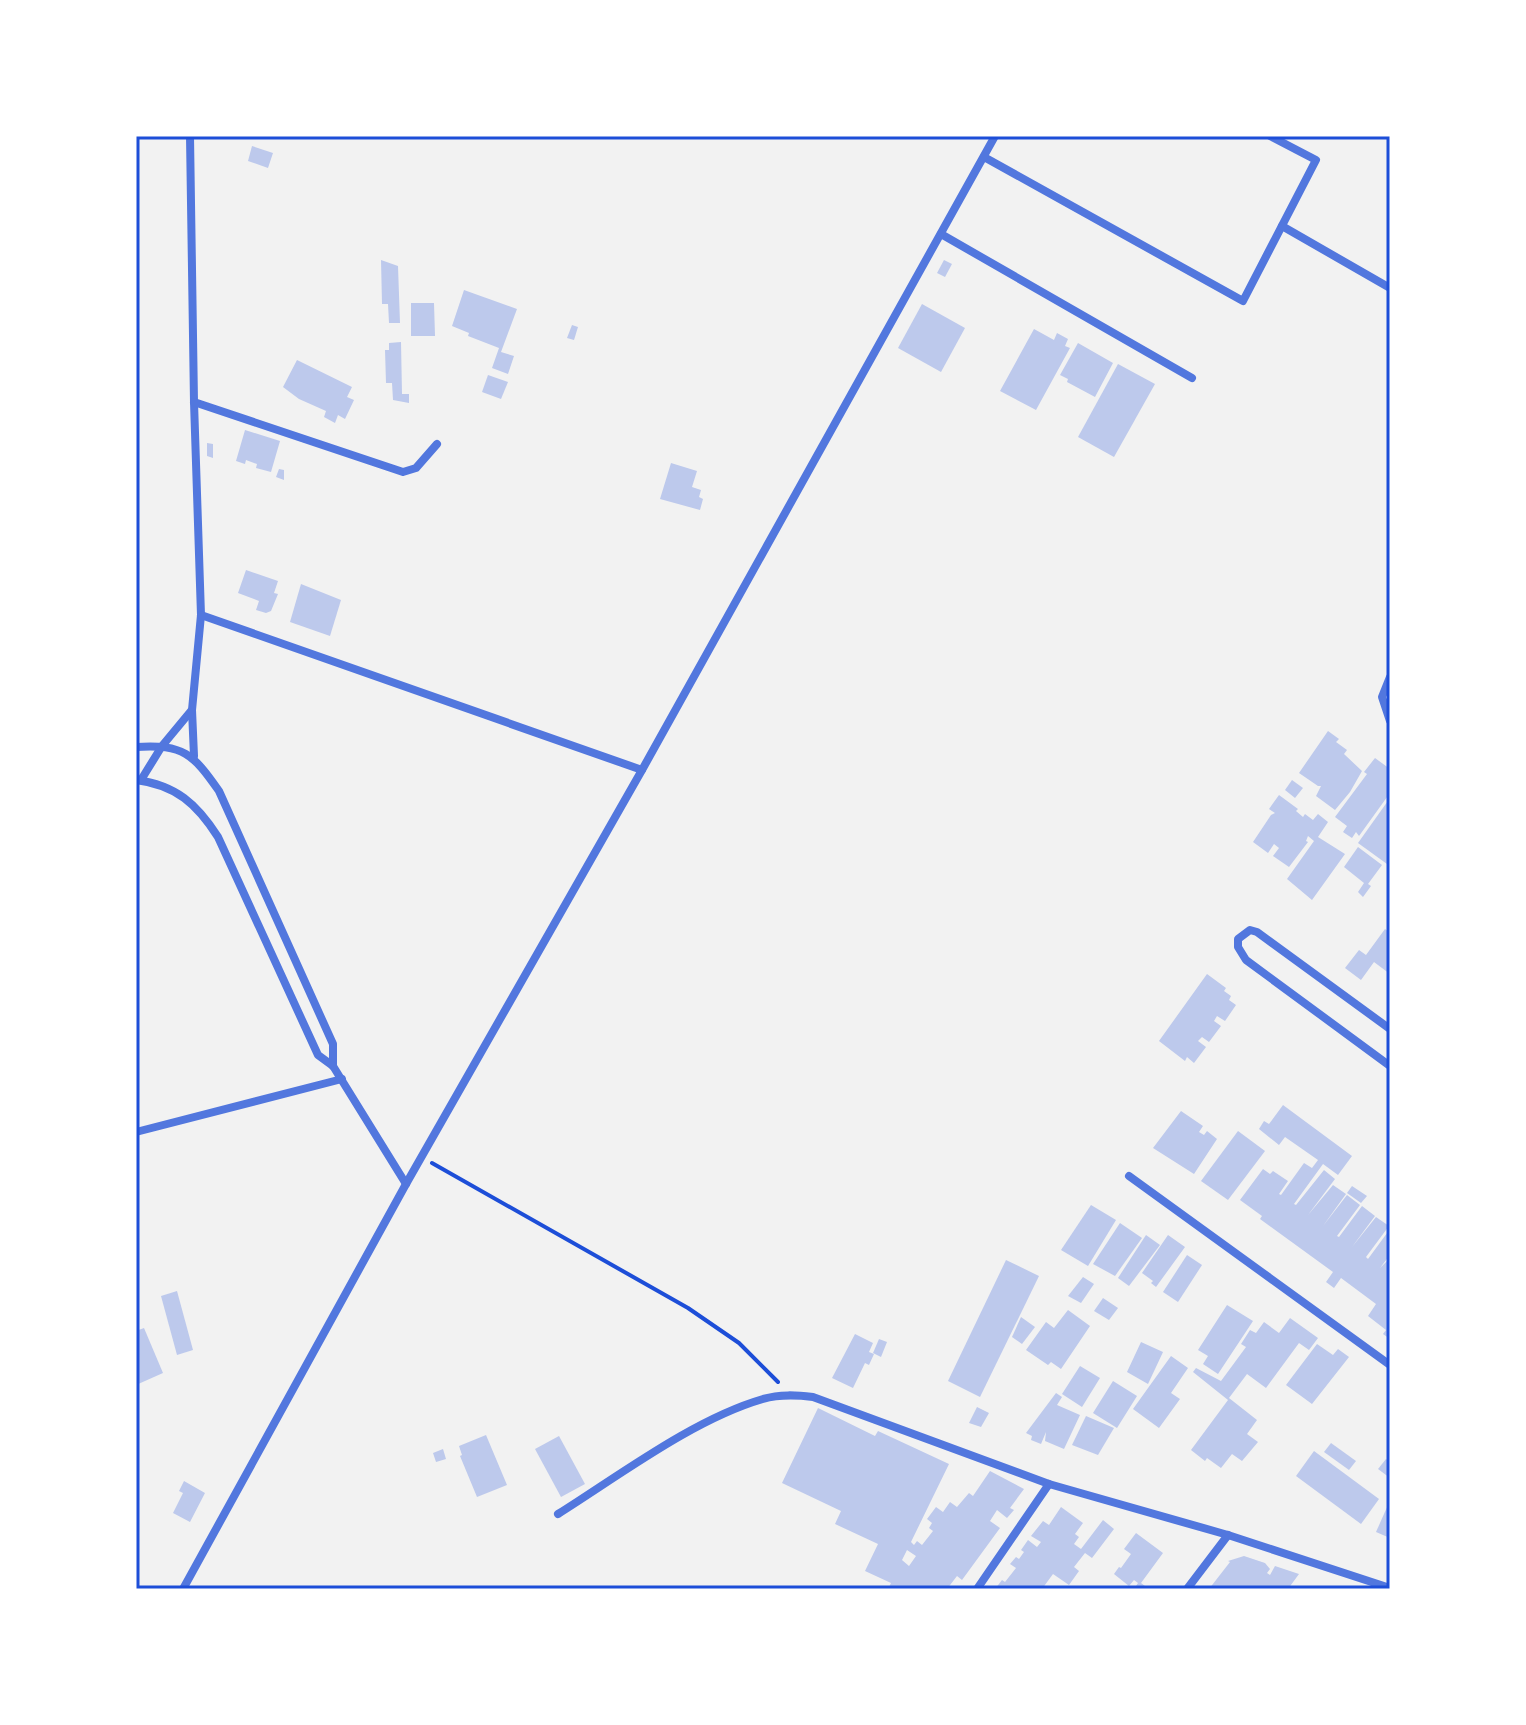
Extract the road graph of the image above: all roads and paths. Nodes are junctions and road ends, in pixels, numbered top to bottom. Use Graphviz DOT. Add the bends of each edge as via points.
graph roads {
  1 [pos="190,136"];
  2 [pos="995,136"];
  3 [pos="1270,136"];
  4 [pos="984,157"];
  5 [pos="1282,226"];
  6 [pos="941,234"];
  7 [pos="1390,288"];
  8 [pos="1192,378"];
  9 [pos="194,402"];
  10 [pos="437,444"];
  11 [pos="201,615"];
  12 [pos="1390,677"];
  13 [pos="192,710"];
  14 [pos="1390,721"];
  15 [pos="162,746"];
  16 [pos="136,747"];
  17 [pos="194,756"];
  18 [pos="642,770"];
  19 [pos="139,780"];
  20 [pos="1390,1029"];
  21 [pos="333,1066"];
  22 [pos="1390,1066"];
  23 [pos="342,1079"];
  24 [pos="136,1132"];
  25 [pos="421,1157"];
  26 [pos="1129,1176"];
  27 [pos="406,1184"];
  28 [pos="1390,1365"];
  29 [pos="791,1395"];
  30 [pos="1049,1484"];
  31 [pos="558,1514"];
  32 [pos="1228,1535"];
  33 [pos="1390,1588"];
  34 [pos="183,1589"];
  35 [pos="977,1589"];
  36 [pos="1187,1589"];
  1 -- 9 [label="street"];
  2 -- 4 [label="street"];
  3 -- 5 [label="street" via="1316,160"];
  4 -- 5 [label="street" via="1243,301"];
  4 -- 6 [label="street"];
  5 -- 7 [label="street"];
  6 -- 8 [label="street"];
  6 -- 18 [label="street"];
  9 -- 10 [label="street" via="403,472 416,468"];
  9 -- 11 [label="street"];
  11 -- 13 [label="street"];
  11 -- 18 [label="street"];
  12 -- 14 [label="street" via="1382,697"];
  13 -- 15 [label="street"];
  13 -- 17 [label="street"];
  15 -- 16 [label="street"];
  15 -- 17 [label="street"];
  15 -- 19 [label="street"];
  17 -- 21 [label="street" via="219,791 333,1044"];
  18 -- 25 [label="street"];
  19 -- 21 [label="street" via="185,797 204,814 318,1055"];
  20 -- 22 [label="street" via="1257,932 1250,930 1238,939 1246,960"];
  21 -- 23 [label="street"];
  23 -- 24 [label="street"];
  23 -- 27 [label="street"];
  25 -- 27 [label="street"];
  25 -- 29 [label="path" via="688,1308 739,1343"];
  26 -- 28 [label="street"];
  27 -- 34 [label="street"];
  29 -- 30 [label="street" via="813,1397"];
  29 -- 31 [label="street" via="765,1398 715,1419"];
  30 -- 32 [label="street"];
  30 -- 35 [label="street"];
  32 -- 33 [label="street"];
  32 -- 36 [label="street"];
}
